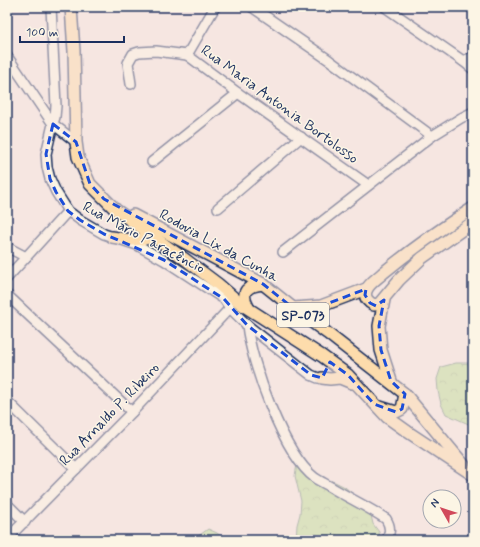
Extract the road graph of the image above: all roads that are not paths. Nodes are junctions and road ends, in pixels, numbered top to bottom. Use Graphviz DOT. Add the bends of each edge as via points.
graph roads {
  1 [pos="52,7"];
  2 [pos="71,7"];
  3 [pos="215,7"];
  4 [pos="252,7"];
  5 [pos="385,7"];
  6 [pos="187,55"];
  7 [pos="473,57"];
  8 [pos="8,58"];
  9 [pos="463,61"];
  10 [pos="473,69"];
  11 [pos="131,84"];
  12 [pos="238,93"];
  13 [pos="472,111"];
  14 [pos="53,124"];
  15 [pos="432,136"];
  16 [pos="302,138"];
  17 [pos="76,142"];
  18 [pos="152,162"];
  19 [pos="368,185"];
  20 [pos="104,200"];
  21 [pos="218,208"];
  22 [pos="473,208"];
  23 [pos="68,210"];
  24 [pos="473,222"];
  25 [pos="112,237"];
  26 [pos="156,238"];
  27 [pos="7,247"];
  28 [pos="284,252"];
  29 [pos="26,257"];
  30 [pos="7,278"];
  31 [pos="263,284"];
  32 [pos="366,289"];
  33 [pos="7,295"];
  34 [pos="384,300"];
  35 [pos="248,307"];
  36 [pos="230,308"];
  37 [pos="293,308"];
  38 [pos="247,325"];
  39 [pos="322,356"];
  40 [pos="322,378"];
  41 [pos="391,381"];
  42 [pos="356,384"];
  43 [pos="405,394"];
  44 [pos="7,401"];
  45 [pos="374,404"];
  46 [pos="132,412"];
  47 [pos="76,469"];
  48 [pos="471,473"];
  49 [pos="7,504"];
  50 [pos="25,522"];
  51 [pos="7,539"];
  52 [pos="387,540"];
  1 -- 14 [label="street, Rua Mário Paracêncio" via="56,106"];
  2 -- 17 [label="main road, Rodovia Lix da Cunha / SP-073"];
  3 -- 6 [label="street"];
  4 -- 15 [label="street"];
  5 -- 9 [label="street"];
  6 -- 11 [label="street, Rua Maria Antonia Bortolosso" via="156,51 133,54 128,62"];
  6 -- 12 [label="street, Rua Maria Antonia Bortolosso"];
  7 -- 9 [label="street"];
  8 -- 14 [label="street"];
  9 -- 10 [label="street"];
  12 -- 16 [label="street, Rua Maria Antonia Bortolosso"];
  12 -- 18 [label="street"];
  13 -- 15 [label="street"];
  14 -- 17 [label="street"];
  14 -- 23 [label="street, Rua Mário Paracêncio" via="46,154 47,167 53,186"];
  15 -- 19 [label="street"];
  16 -- 19 [label="street, Rua Maria Antonia Bortolosso"];
  16 -- 21 [label="street"];
  17 -- 20 [label="main road, Rodovia Lix da Cunha / SP-073" via="78,157 90,184"];
  19 -- 28 [label="street"];
  20 -- 26 [label="main road, Rodovia Lix da Cunha / SP-073"];
  20 -- 31 [label="main road, Rodovia Lix da Cunha / SP-073"];
  22 -- 32 [label="main road" via="407,253"];
  23 -- 25 [label="street, Rua Mário Paracêncio" via="91,227"];
  23 -- 29 [label="street"];
  24 -- 34 [label="main road" via="422,258 399,280"];
  25 -- 26 [label="main road" via="131,240"];
  25 -- 36 [label="street, Rua Mário Paracêncio" via="137,245 164,260 224,298"];
  26 -- 35 [label="main road, Rodovia Lix da Cunha / SP-073"];
  27 -- 29 [label="street"];
  29 -- 30 [label="street"];
  31 -- 35 [label="main road" via="253,285 247,289 244,300"];
  31 -- 37 [label="main road, Rodovia Lix da Cunha / SP-073"];
  32 -- 34 [label="main road" via="365,296 370,303 379,304"];
  32 -- 37 [label="main road" via="321,306"];
  33 -- 46 [label="street"];
  34 -- 41 [label="main road" via="379,326 381,350"];
  35 -- 39 [label="main road, Rodovia Lix da Cunha / SP-073"];
  36 -- 38 [label="street, Rua Mário Paracêncio"];
  36 -- 46 [label="street, Rua Arnaldo P. Ribeiro"];
  37 -- 41 [label="main road, Rodovia Lix da Cunha / SP-073"];
  38 -- 40 [label="street, Rua Mário Paracêncio" via="311,375"];
  38 -- 52 [label="street" via="255,364 290,447 315,478 386,519 390,532"];
  39 -- 40 [label="main road" via="327,371"];
  39 -- 42 [label="main road, Rodovia Lix da Cunha / SP-073"];
  40 -- 42 [label="main road" via="340,378"];
  41 -- 43 [label="main road, Rodovia Lix da Cunha / SP-073"];
  42 -- 45 [label="main road, Rodovia Lix da Cunha / SP-073"];
  43 -- 45 [label="main road" via="402,409 396,412"];
  43 -- 48 [label="main road, Rodovia Lix da Cunha / SP-073"];
  44 -- 47 [label="street"];
  45 -- 48 [label="main road, Rodovia Lix da Cunha / SP-073" via="408,432"];
  46 -- 47 [label="street, Rua Arnaldo P. Ribeiro"];
  47 -- 50 [label="street, Rua Arnaldo P. Ribeiro"];
  49 -- 50 [label="street"];
  50 -- 51 [label="street, Rua Arnaldo P. Ribeiro"];
}
